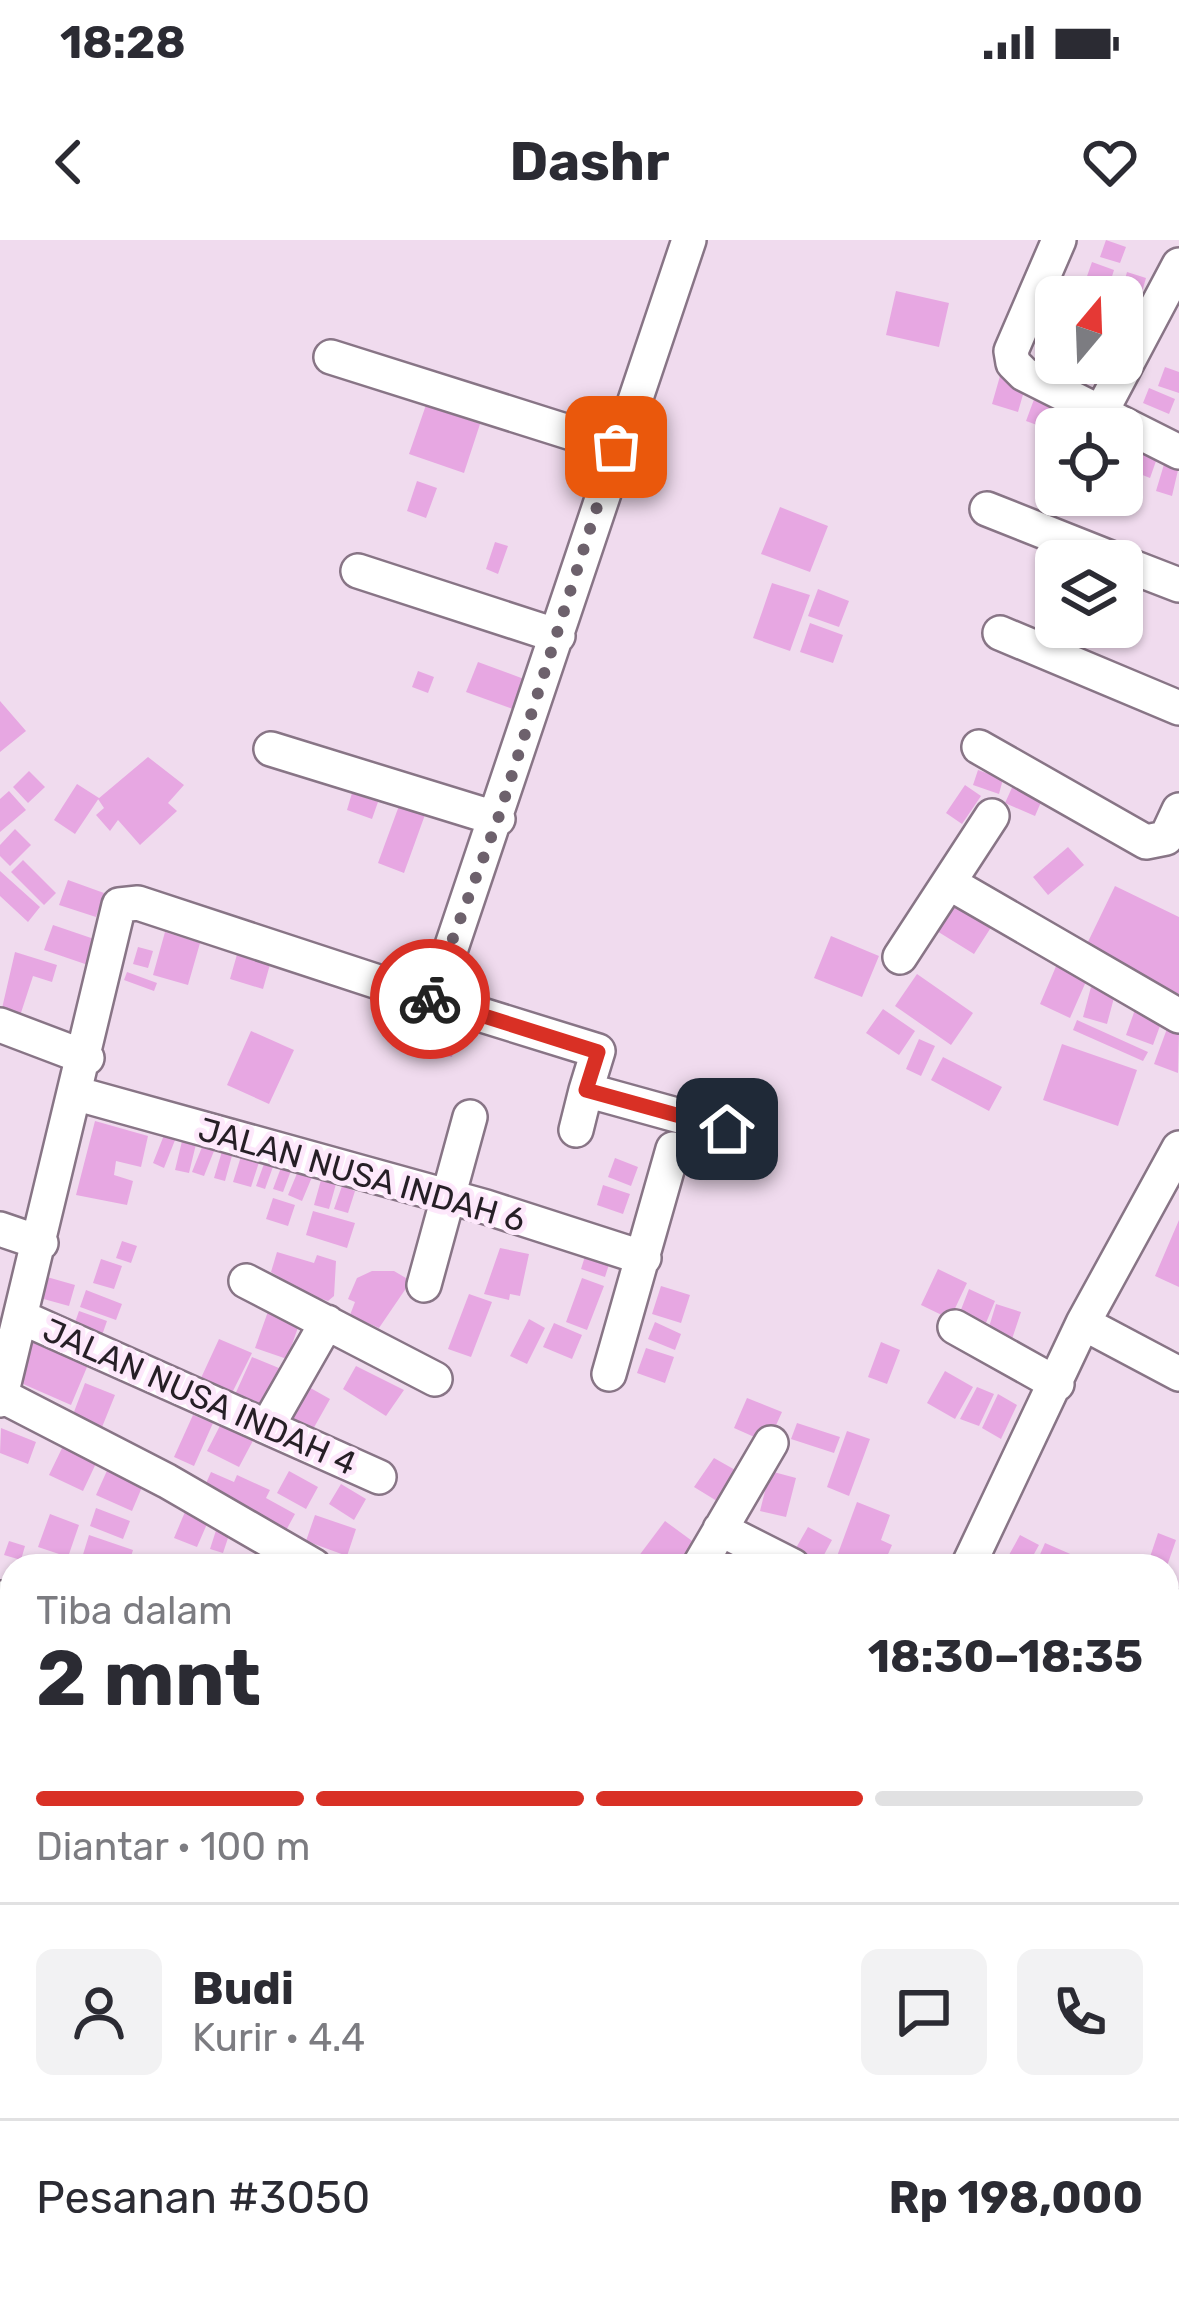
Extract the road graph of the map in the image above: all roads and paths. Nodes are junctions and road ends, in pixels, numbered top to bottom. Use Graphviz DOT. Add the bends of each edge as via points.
graph roads {
  1 [pos="689,240"];
  2 [pos="1059,240"];
  3 [pos="1179,265"];
  4 [pos="331,357"];
  5 [pos="1090,408"];
  6 [pos="1103,408"];
  7 [pos="1143,435"];
  8 [pos="616,447"];
  9 [pos="1179,452"];
  10 [pos="987,509"];
  11 [pos="1065,540"];
  12 [pos="358,571"];
  13 [pos="1143,571"];
  14 [pos="1179,585"];
  15 [pos="1000,633"];
  16 [pos="558,637"];
  17 [pos="1179,708"];
  18 [pos="979,747"];
  19 [pos="271,749"];
  20 [pos="1179,810"];
  21 [pos="992,816"];
  22 [pos="498,819"];
  23 [pos="951,884"];
  24 [pos="900,957"];
  25 [pos="427,998"];
  26 [pos="1179,1016"];
  27 [pos="0,1025"];
  28 [pos="87,1058"];
  29 [pos="586,1090"];
  30 [pos="78,1094"];
  31 [pos="470,1117"];
  32 [pos="727,1129"];
  33 [pos="576,1130"];
  34 [pos="1179,1148"];
  35 [pos="673,1149"];
  36 [pos="449,1197"];
  37 [pos="0,1229"];
  38 [pos="41,1243"];
  39 [pos="644,1258"];
  40 [pos="246,1281"];
  41 [pos="424,1285"];
  42 [pos="21,1317"];
  43 [pos="327,1322"];
  44 [pos="1083,1324"];
  45 [pos="955,1327"];
  46 [pos="609,1374"];
  47 [pos="1179,1374"];
  48 [pos="435,1379"];
  49 [pos="1057,1384"];
  50 [pos="0,1397"];
  51 [pos="267,1427"];
  52 [pos="771,1442"];
  53 [pos="379,1477"];
  54 [pos="720,1529"];
  55 [pos="293,1554"];
  56 [pos="706,1554"];
  57 [pos="769,1554"];
  58 [pos="974,1554"];
  1 -- 8 [label="street"];
  2 -- 5 [label="street" via="1011,351 1013,363"];
  3 -- 6 [label="street"];
  4 -- 8 [label="street"];
  7 -- 9 [label="street"];
  8 -- 16 [label="street"];
  10 -- 11 [label="street"];
  12 -- 16 [label="street"];
  13 -- 14 [label="street"];
  15 -- 17 [label="street"];
  16 -- 22 [label="street"];
  18 -- 20 [label="street" via="1146,842 1166,838"];
  19 -- 22 [label="street"];
  21 -- 23 [label="street"];
  22 -- 25 [label="street" via="440,984"];
  23 -- 24 [label="street"];
  23 -- 26 [label="street"];
  25 -- 28 [label="street" via="128,902 115,911"];
  25 -- 29 [label="street" via="598,1052"];
  27 -- 28 [label="street"];
  28 -- 30 [label="street"];
  29 -- 32 [label="street"];
  29 -- 33 [label="street"];
  30 -- 36 [label="street, JALAN NUSA INDAH 6"];
  30 -- 38 [label="street"];
  31 -- 36 [label="street"];
  34 -- 44 [label="street"];
  35 -- 39 [label="street"];
  36 -- 39 [label="street, JALAN NUSA INDAH 6"];
  36 -- 41 [label="street"];
  37 -- 38 [label="street"];
  38 -- 42 [label="street"];
  39 -- 46 [label="street"];
  40 -- 43 [label="street"];
  42 -- 50 [label="street"];
  42 -- 51 [label="street, JALAN NUSA INDAH 4"];
  43 -- 48 [label="street"];
  43 -- 51 [label="street"];
  44 -- 47 [label="street"];
  44 -- 49 [label="street"];
  45 -- 49 [label="street"];
  49 -- 58 [label="street"];
  50 -- 55 [label="street"];
  51 -- 53 [label="street, JALAN NUSA INDAH 4"];
  52 -- 54 [label="street"];
  54 -- 56 [label="street"];
  54 -- 57 [label="street"];
}
